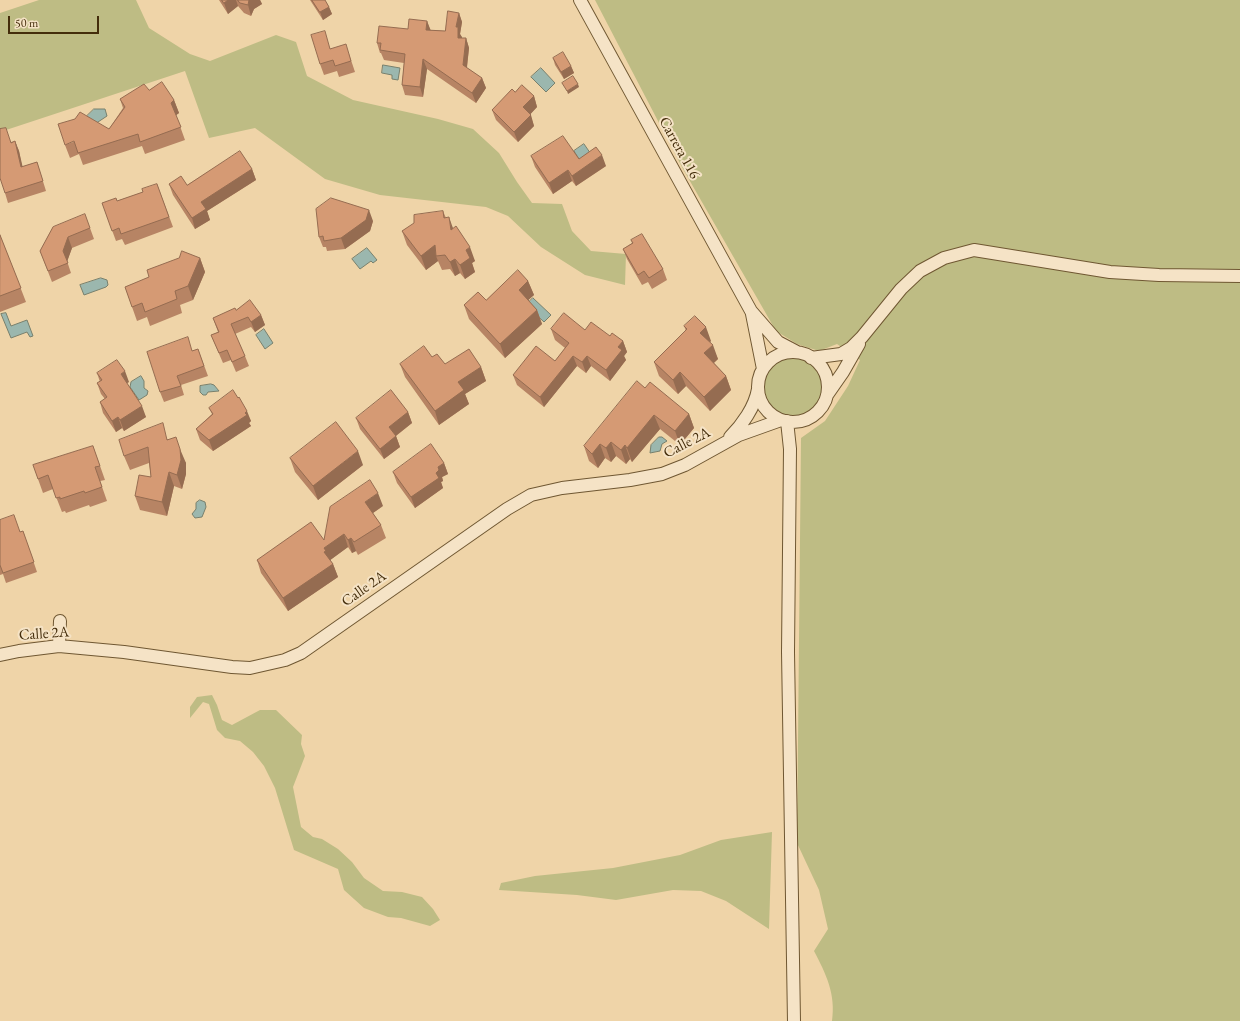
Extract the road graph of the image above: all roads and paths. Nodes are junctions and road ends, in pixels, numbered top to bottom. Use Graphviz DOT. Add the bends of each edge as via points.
graph roads {
  1 [pos="580,0"];
  2 [pos="1240,276"];
  3 [pos="751,311"];
  4 [pos="862,337"];
  5 [pos="797,352"];
  6 [pos="811,358"];
  7 [pos="763,369"];
  8 [pos="758,389"];
  9 [pos="827,395"];
  10 [pos="784,420"];
  11 [pos="800,421"];
  12 [pos="725,442"];
  13 [pos="790,449"];
  14 [pos="60,621"];
  15 [pos="59,646"];
  16 [pos="0,655"];
  17 [pos="794,1021"];
  1 -- 3 [label="street, Carrera 116"];
  2 -- 4 [label="street" via="1110,272 974,250 944,258 920,271 901,289"];
  3 -- 5 [label="street, Carrera 116" via="778,342"];
  3 -- 7 [label="street, Carrera 116"];
  4 -- 6 [label="street" via="841,354"];
  4 -- 9 [label="street"];
  5 -- 6 [label="street"];
  5 -- 7 [label="street" via="778,356"];
  6 -- 9 [label="street" via="825,374"];
  7 -- 8 [label="street"];
  8 -- 10 [label="street" via="765,408"];
  8 -- 12 [label="street, Calle 2A" via="754,402 738,429"];
  9 -- 11 [label="street" via="818,412"];
  10 -- 11 [label="street"];
  10 -- 12 [label="street, Calle 2A" via="750,430"];
  10 -- 13 [label="street"];
  11 -- 13 [label="street"];
  12 -- 15 [label="street, Calle 2A" via="685,465 662,474 562,488 531,495 507,508 301,653 285,660 250,668 232,667"];
  13 -- 17 [label="street" via="788,652"];
  14 -- 15 [label="street"];
  15 -- 16 [label="street, Calle 2A"];
}
